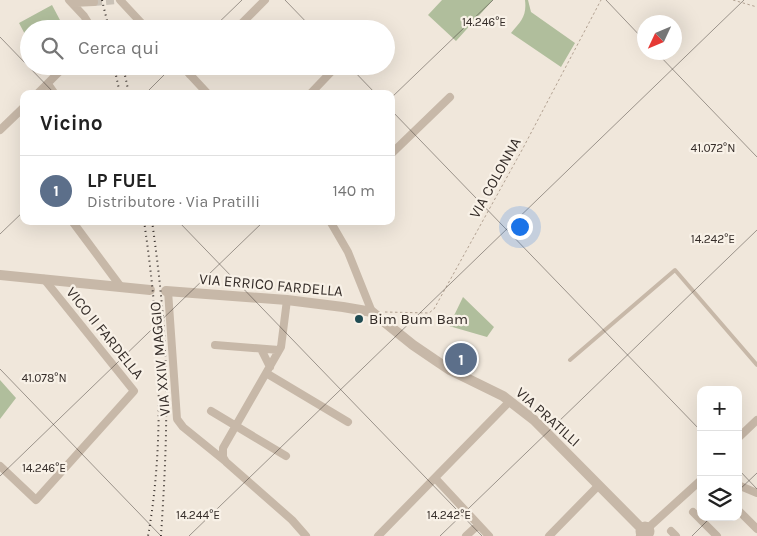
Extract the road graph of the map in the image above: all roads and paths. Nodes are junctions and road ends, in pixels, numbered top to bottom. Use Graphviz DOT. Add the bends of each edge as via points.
graph roads {
  1 [pos="116,0"];
  2 [pos="120,0"];
  3 [pos="265,0"];
  4 [pos="601,0"];
  5 [pos="733,0"];
  6 [pos="71,1"];
  7 [pos="94,2"];
  8 [pos="757,7"];
  9 [pos="86,20"];
  10 [pos="139,20"];
  11 [pos="245,20"];
  12 [pos="56,75"];
  13 [pos="190,75"];
  14 [pos="328,75"];
  15 [pos="48,84"];
  16 [pos="41,90"];
  17 [pos="52,90"];
  18 [pos="204,90"];
  19 [pos="314,90"];
  20 [pos="450,97"];
  21 [pos="20,111"];
  22 [pos="0,130"];
  23 [pos="395,150"];
  24 [pos="75,225"];
  25 [pos="332,225"];
  26 [pos="0,275"];
  27 [pos="44,279"];
  28 [pos="121,287"];
  29 [pos="150,290"];
  30 [pos="167,291"];
  31 [pos="288,300"];
  32 [pos="372,312"];
  33 [pos="215,345"];
  34 [pos="261,349"];
  35 [pos="279,350"];
  36 [pos="570,360"];
  37 [pos="757,365"];
  38 [pos="268,370"];
  39 [pos="510,402"];
  40 [pos="211,411"];
  41 [pos="757,420"];
  42 [pos="348,422"];
  43 [pos="235,426"];
  44 [pos="742,434"];
  45 [pos="286,456"];
  46 [pos="226,462"];
  47 [pos="0,466"];
  48 [pos="435,478"];
  49 [pos="697,484"];
  50 [pos="600,486"];
  51 [pos="742,489"];
  52 [pos="757,493"];
  53 [pos="693,512"];
  54 [pos="742,514"];
  55 [pos="478,525"];
  56 [pos="757,529"];
  57 [pos="645,533"];
  58 [pos="306,536"];
  59 [pos="378,536"];
  60 [pos="466,536"];
  61 [pos="489,536"];
  62 [pos="549,536"];
  63 [pos="717,536"];
  1 -- 2 [label="street"];
  2 -- 10 [label="street"];
  3 -- 11 [label="street"];
  4 -- 32 [label="path, VIA COLONNA" via="434,309 429,313"];
  5 -- 8 [label="path"];
  6 -- 7 [label="street"];
  6 -- 9 [label="street"];
  12 -- 15 [label="street"];
  13 -- 18 [label="street"];
  14 -- 19 [label="street"];
  15 -- 16 [label="street"];
  15 -- 17 [label="street"];
  20 -- 23 [label="street"];
  21 -- 22 [label="street"];
  24 -- 28 [label="street"];
  25 -- 32 [label="street" via="348,252"];
  26 -- 27 [label="street"];
  27 -- 28 [label="street"];
  27 -- 47 [label="street, VICO II FARDELLA" via="134,391 36,500"];
  28 -- 29 [label="street"];
  30 -- 31 [label="street, VIA ERRICO FARDELLA"];
  30 -- 46 [label="street, VIA XXIV MAGGIO" via="177,419"];
  31 -- 32 [label="street, VIA ERRICO FARDELLA"];
  31 -- 35 [label="street"];
  32 -- 39 [label="street, VIA PRATILLI" via="444,366"];
  33 -- 34 [label="street"];
  34 -- 35 [label="street"];
  34 -- 38 [label="street"];
  35 -- 38 [label="street"];
  36 -- 37 [label="lane" via="675,270"];
  38 -- 42 [label="street"];
  38 -- 43 [label="street"];
  39 -- 48 [label="street"];
  39 -- 50 [label="street, VIA PRATILLI" via="534,420"];
  40 -- 43 [label="street"];
  41 -- 44 [label="street"];
  43 -- 45 [label="street"];
  43 -- 46 [label="street" via="223,448"];
  46 -- 58 [label="street, VIA XXIV MAGGIO"];
  48 -- 55 [label="street"];
  48 -- 59 [label="street"];
  49 -- 57 [label="street"];
  50 -- 57 [label="street, VIA PRATILLI"];
  50 -- 62 [label="street"];
  51 -- 52 [label="street"];
  53 -- 63 [label="street"];
  54 -- 56 [label="street"];
  55 -- 60 [label="street"];
  55 -- 61 [label="street"];
}
